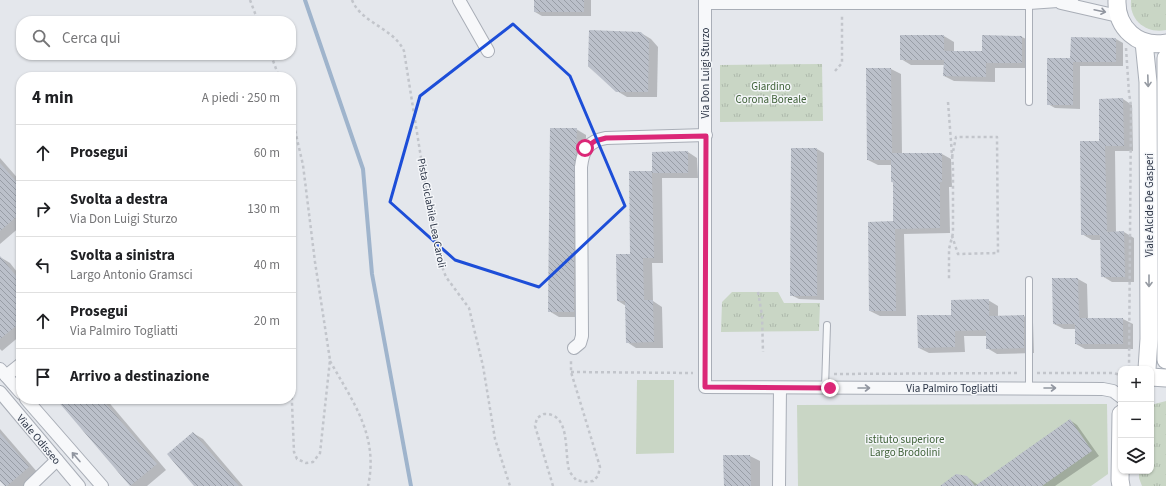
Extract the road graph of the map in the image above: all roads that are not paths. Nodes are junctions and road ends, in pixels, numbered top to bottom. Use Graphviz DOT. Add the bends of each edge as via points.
graph roads {
  1 [pos="459,0"];
  2 [pos="1072,0"];
  3 [pos="705,2"];
  4 [pos="845,2"];
  5 [pos="1054,2"];
  6 [pos="1029,3"];
  7 [pos="1117,8"];
  8 [pos="1144,42"];
  9 [pos="1166,43"];
  10 [pos="488,50"];
  11 [pos="1166,58"];
  12 [pos="1029,102"];
  13 [pos="706,136"];
  14 [pos="1029,280"];
  15 [pos="827,325"];
  16 [pos="574,348"];
  17 [pos="1166,360"];
  18 [pos="16,366"];
  19 [pos="1147,366"];
  20 [pos="3,373"];
  21 [pos="1154,377"];
  22 [pos="1166,378"];
  23 [pos="16,387"];
  24 [pos="705,387"];
  25 [pos="780,388"];
  26 [pos="825,388"];
  27 [pos="1029,388"];
  28 [pos="0,392"];
  29 [pos="1118,394"];
  30 [pos="30,404"];
  31 [pos="1120,438"];
  32 [pos="57,460"];
  33 [pos="1119,484"];
  34 [pos="30,486"];
  35 [pos="79,486"];
  36 [pos="102,486"];
  37 [pos="780,486"];
  1 -- 10 [label="street"];
  2 -- 5 [label="street"];
  3 -- 4 [label="street"];
  3 -- 13 [label="street, Via Don Luigi Sturzo"];
  4 -- 6 [label="street"];
  5 -- 6 [label="street"];
  5 -- 7 [label="street, one-way"];
  6 -- 12 [label="lane"];
  7 -- 8 [label="street" via="1121,23 1131,34"];
  8 -- 9 [label="street"];
  8 -- 19 [label="street, Viale Alcide De Gasperi, one-way" via="1148,90"];
  11 -- 17 [label="street, Viale Alcide De Gasperi"];
  13 -- 16 [label="street" via="606,138 595,141 585,148 581,167 582,336 580,343"];
  13 -- 24 [label="street, Via Don Luigi Sturzo"];
  14 -- 27 [label="lane"];
  15 -- 26 [label="lane"];
  18 -- 20 [label="street"];
  20 -- 23 [label="street"];
  21 -- 22 [label="street"];
  24 -- 25 [label="street, Via Palmiro Togliatti"];
  25 -- 26 [label="street, Via Palmiro Togliatti"];
  25 -- 37 [label="street"];
  26 -- 27 [label="street, Via Palmiro Togliatti, one-way"];
  27 -- 29 [label="street, Via Palmiro Togliatti, one-way" via="1106,389"];
  28 -- 32 [label="street, Viale Odisseo"];
  36 -- 30 [label="street, Viale Odisseo, one-way"];
  31 -- 33 [label="street"];
  32 -- 34 [label="street"];
  32 -- 35 [label="street, Viale Odisseo"];
}
